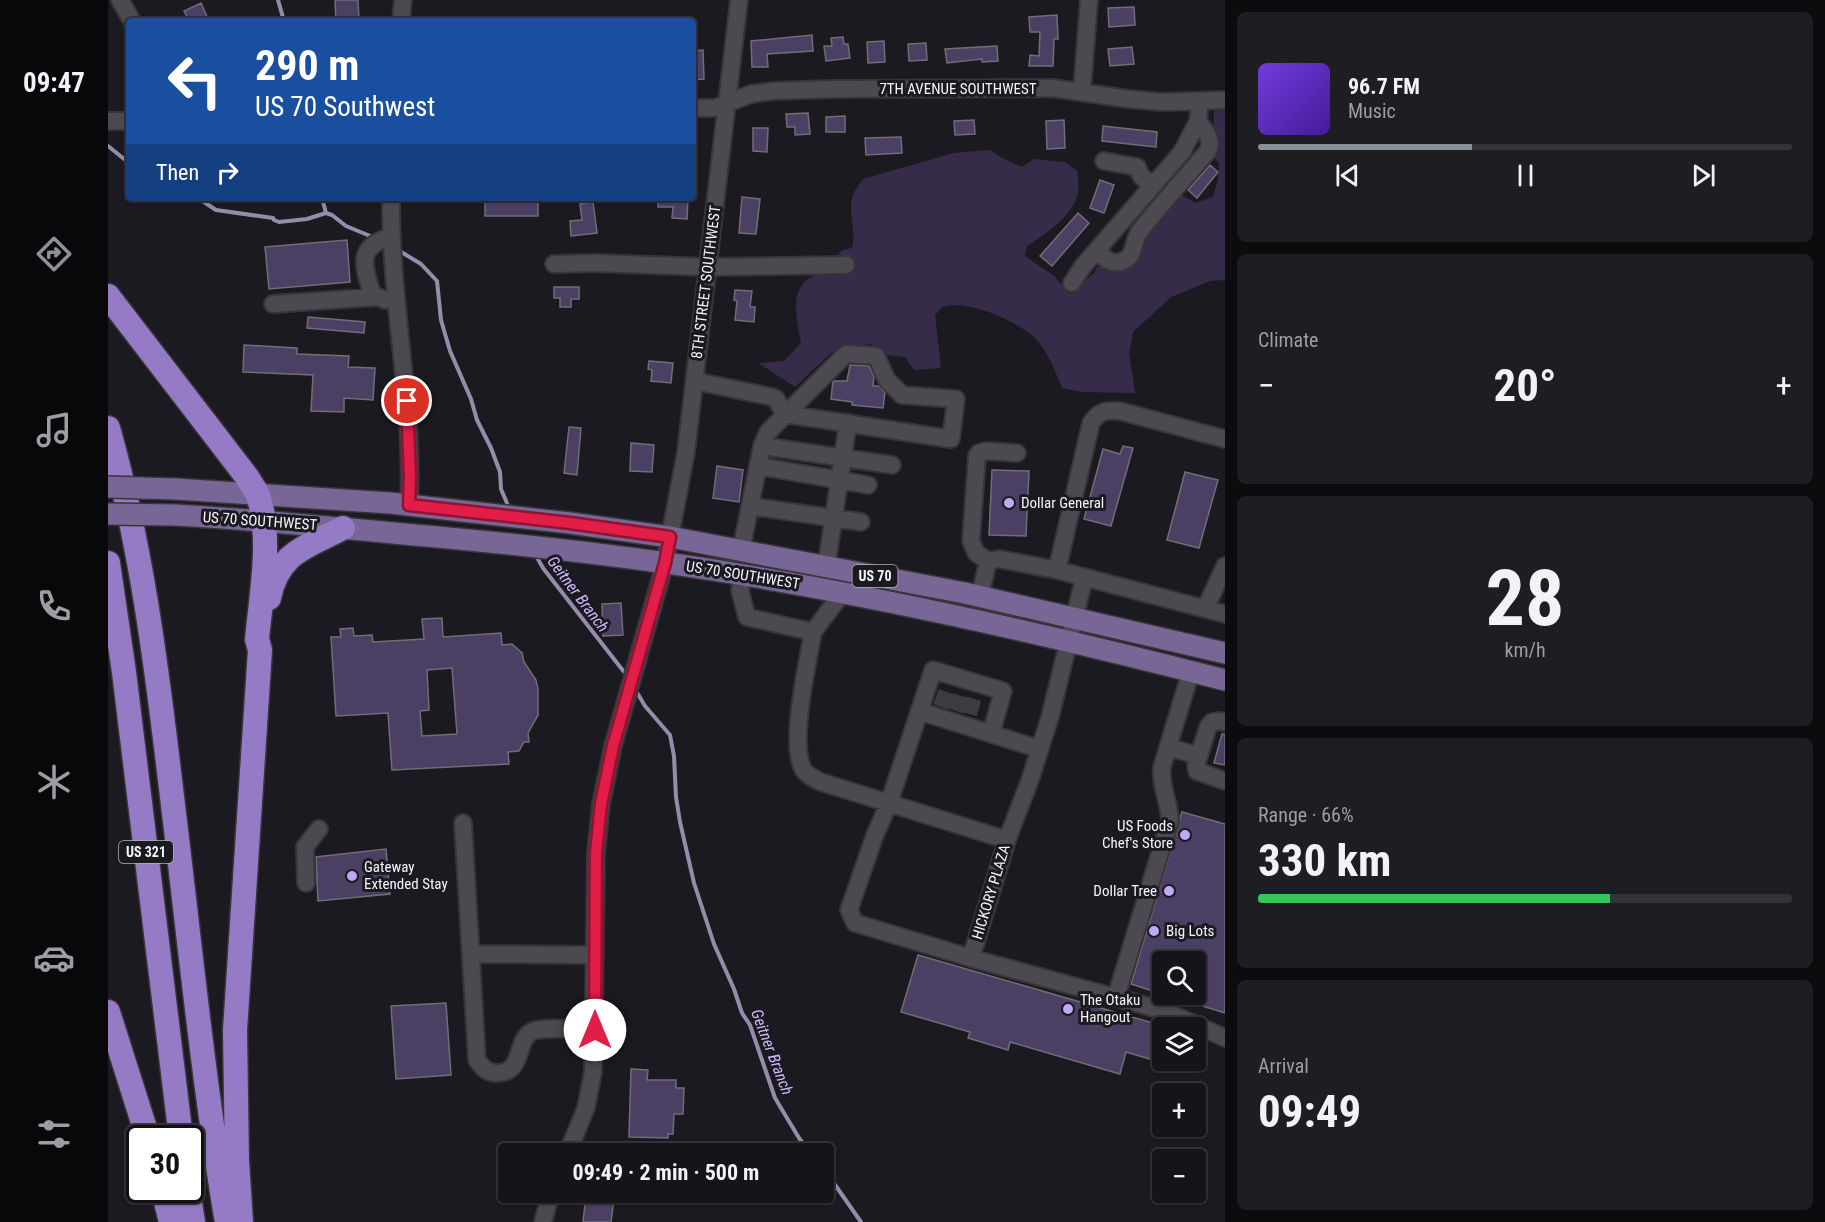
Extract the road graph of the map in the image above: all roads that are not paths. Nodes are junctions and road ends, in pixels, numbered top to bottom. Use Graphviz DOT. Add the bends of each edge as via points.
graph roads {
  1 [pos="120,0"];
  2 [pos="403,0"];
  3 [pos="740,0"];
  4 [pos="1089,0"];
  5 [pos="130,18"];
  6 [pos="401,18"];
  7 [pos="1082,91"];
  8 [pos="1225,100"];
  9 [pos="1200,101"];
  10 [pos="728,105"];
  11 [pos="696,108"];
  12 [pos="108,121"];
  13 [pos="126,121"];
  14 [pos="1198,121"];
  15 [pos="1104,161"];
  16 [pos="1153,186"];
  17 [pos="390,201"];
  18 [pos="392,237"];
  19 [pos="1096,251"];
  20 [pos="554,264"];
  21 [pos="846,265"];
  22 [pos="708,267"];
  23 [pos="1072,283"];
  24 [pos="108,296"];
  25 [pos="376,297"];
  26 [pos="397,303"];
  27 [pos="273,304"];
  28 [pos="695,381"];
  29 [pos="785,414"];
  30 [pos="848,423"];
  31 [pos="108,428"];
  32 [pos="1225,439"];
  33 [pos="762,446"];
  34 [pos="1017,453"];
  35 [pos="843,458"];
  36 [pos="892,465"];
  37 [pos="758,466"];
  38 [pos="839,481"];
  39 [pos="868,486"];
  40 [pos="108,487"];
  41 [pos="257,493"];
  42 [pos="409,505"];
  43 [pos="750,506"];
  44 [pos="108,514"];
  45 [pos="833,518"];
  46 [pos="264,520"];
  47 [pos="861,522"];
  48 [pos="343,528"];
  49 [pos="670,537"];
  50 [pos="741,550"];
  51 [pos="988,561"];
  52 [pos="108,563"];
  53 [pos="665,563"];
  54 [pos="1225,566"];
  55 [pos="824,567"];
  56 [pos="1057,570"];
  57 [pos="743,575"];
  58 [pos="1084,579"];
  59 [pos="843,592"];
  60 [pos="980,596"];
  61 [pos="1204,609"];
  62 [pos="1225,614"];
  63 [pos="1076,618"];
  64 [pos="813,632"];
  65 [pos="1070,641"];
  66 [pos="261,650"];
  67 [pos="1225,653"];
  68 [pos="1191,671"];
  69 [pos="1225,680"];
  70 [pos="919,711"];
  71 [pos="1225,722"];
  72 [pos="991,734"];
  73 [pos="1168,747"];
  74 [pos="1039,749"];
  75 [pos="1199,756"];
  76 [pos="1225,782"];
  77 [pos="889,802"];
  78 [pos="463,823"];
  79 [pos="319,829"];
  80 [pos="1007,840"];
  81 [pos="306,883"];
  82 [pos="471,954"];
  83 [pos="595,955"];
  84 [pos="971,958"];
  85 [pos="1116,997"];
  86 [pos="108,1012"];
  87 [pos="595,1030"];
  88 [pos="1225,1038"];
  89 [pos="144,1125"];
  90 [pos="179,1125"];
  91 [pos="571,1143"];
  92 [pos="166,1203"];
  93 [pos="190,1203"];
  94 [pos="548,1203"];
  95 [pos="171,1222"];
  96 [pos="193,1222"];
  97 [pos="227,1222"];
  98 [pos="242,1222"];
  99 [pos="543,1222"];
  1 -- 5 [label="street"];
  2 -- 6 [label="street"];
  3 -- 10 [label="street, 8TH STREET SOUTHWEST"];
  4 -- 7 [label="street"];
  7 -- 9 [label="street, 7TH AVENUE SOUTHWEST" via="1162,102"];
  7 -- 10 [label="street, 7TH AVENUE SOUTHWEST" via="995,87 773,91 751,94"];
  8 -- 9 [label="street, 7TH AVENUE SOUTHWEST"];
  9 -- 14 [label="street"];
  10 -- 11 [label="street, 7TH AVENUE SOUTHWEST"];
  10 -- 22 [label="street, 8TH STREET SOUTHWEST"];
  12 -- 13 [label="street"];
  14 -- 16 [label="street" via="1182,152"];
  14 -- 19 [label="street" via="1211,142 1208,151 1137,235 1130,256 1116,262"];
  15 -- 16 [label="street" via="1137,167"];
  16 -- 19 [label="street"];
  17 -- 18 [label="street"];
  18 -- 25 [label="street" via="375,241 365,255 365,271"];
  18 -- 26 [label="street"];
  19 -- 23 [label="street"];
  20 -- 22 [label="street"];
  21 -- 22 [label="street"];
  22 -- 28 [label="street, 8TH STREET SOUTHWEST"];
  24 -- 41 [label="highway"];
  25 -- 26 [label="street"];
  25 -- 27 [label="street"];
  26 -- 42 [label="street" via="409,431"];
  28 -- 29 [label="street" via="772,397"];
  28 -- 49 [label="street, 8TH STREET SOUTHWEST"];
  29 -- 30 [label="street"];
  29 -- 30 [label="street" via="850,354 876,356 887,380 902,395 957,402 951,439"];
  29 -- 33 [label="street" via="770,429"];
  30 -- 35 [label="street"];
  31 -- 97 [label="highway, US 321" via="146,595"];
  32 -- 56 [label="street" via="1120,411 1104,411 1096,416 1091,423"];
  33 -- 35 [label="street"];
  33 -- 37 [label="street"];
  34 -- 51 [label="street" via="986,451 977,456 971,541 976,553"];
  35 -- 36 [label="street"];
  35 -- 38 [label="street"];
  37 -- 38 [label="street"];
  37 -- 43 [label="street"];
  38 -- 39 [label="street"];
  38 -- 45 [label="street"];
  40 -- 41 [label="main road, US 70 SOUTHWEST / US 70, bridge"];
  41 -- 42 [label="main road, US 70 SOUTHWEST / US 70"];
  41 -- 46 [label="highway"];
  42 -- 49 [label="main road, US 70 SOUTHWEST / US 70"];
  43 -- 45 [label="street"];
  43 -- 50 [label="street"];
  44 -- 46 [label="main road, US 70 SOUTHWEST / US 70, bridge"];
  45 -- 47 [label="street"];
  45 -- 55 [label="street"];
  46 -- 48 [label="main road, US 70 SOUTHWEST / US 70"];
  46 -- 66 [label="highway" via="257,639"];
  48 -- 53 [label="main road, US 70 SOUTHWEST / US 70"];
  48 -- 66 [label="highway" via="300,549 280,567 269,595"];
  49 -- 50 [label="main road, US 70 SOUTHWEST / US 70"];
  49 -- 53 [label="street, 8TH STREET SOUTHWEST"];
  50 -- 55 [label="main road, US 70 SOUTHWEST / US 70"];
  51 -- 56 [label="street" via="999,559"];
  51 -- 60 [label="street"];
  52 -- 90 [label="highway, US 321"];
  53 -- 57 [label="main road, US 70 SOUTHWEST / US 70"];
  53 -- 83 [label="street, 8TH STREET SOUTHWEST" via="613,746 601,804 596,853"];
  54 -- 61 [label="street"];
  55 -- 60 [label="main road, US 70 SOUTHWEST / US 70"];
  56 -- 58 [label="street"];
  57 -- 59 [label="main road, US 70 SOUTHWEST / US 70"];
  57 -- 64 [label="street" via="740,591 747,617"];
  58 -- 61 [label="street"];
  58 -- 63 [label="street, HICKORY PLAZA"];
  59 -- 64 [label="street"];
  59 -- 65 [label="main road, US 70 SOUTHWEST / US 70"];
  60 -- 63 [label="main road, US 70 SOUTHWEST / US 70"];
  61 -- 62 [label="street"];
  63 -- 65 [label="street, HICKORY PLAZA"];
  63 -- 67 [label="main road, US 70 SOUTHWEST / US 70"];
  64 -- 77 [label="street" via="798,758 804,771 821,782"];
  65 -- 68 [label="main road, US 70 SOUTHWEST / US 70"];
  65 -- 74 [label="street, HICKORY PLAZA"];
  66 -- 98 [label="highway" via="235,1030"];
  68 -- 69 [label="main road, US 70 SOUTHWEST / US 70"];
  68 -- 73 [label="street"];
  70 -- 72 [label="street" via="954,716"];
  70 -- 72 [label="street" via="933,670 964,684 1003,691"];
  70 -- 77 [label="street"];
  71 -- 75 [label="street" via="1212,722"];
  72 -- 74 [label="street"];
  73 -- 75 [label="street"];
  73 -- 85 [label="street" via="1161,780 1170,820"];
  74 -- 80 [label="street, HICKORY PLAZA"];
  75 -- 76 [label="street" via="1197,771"];
  77 -- 80 [label="street"];
  77 -- 84 [label="street" via="854,892 849,910 855,923"];
  78 -- 82 [label="street"];
  79 -- 81 [label="street" via="305,847"];
  80 -- 84 [label="street, HICKORY PLAZA"];
  82 -- 83 [label="street"];
  82 -- 87 [label="street" via="477,1060 488,1071 496,1073 511,1068 522,1043 533,1031"];
  83 -- 87 [label="street, 8TH STREET SOUTHWEST"];
  84 -- 85 [label="street, HICKORY PLAZA"];
  85 -- 88 [label="street, HICKORY PLAZA" via="1165,1011"];
  86 -- 89 [label="highway"];
  87 -- 91 [label="street, 8TH STREET SOUTHWEST" via="590,1090"];
  92 -- 95 [label="highway"];
  93 -- 96 [label="highway"];
  94 -- 99 [label="street"];
}
